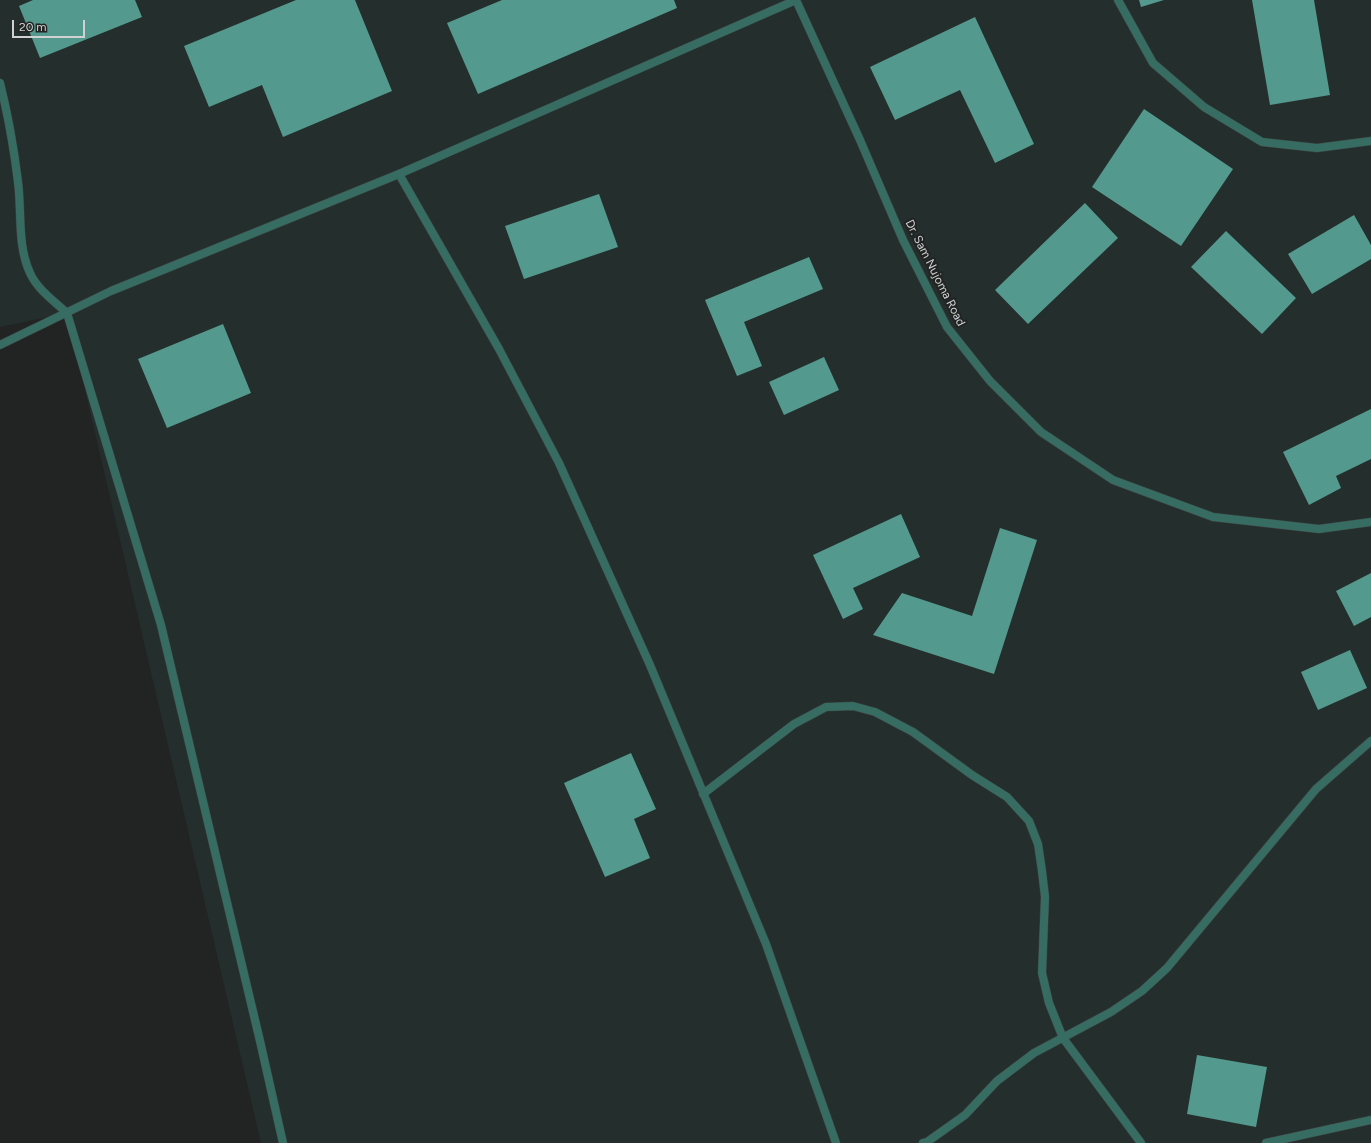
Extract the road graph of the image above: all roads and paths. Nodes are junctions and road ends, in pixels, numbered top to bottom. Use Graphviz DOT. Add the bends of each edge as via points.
graph roads {
  1 [pos="796,0"];
  2 [pos="1118,0"];
  3 [pos="0,83"];
  4 [pos="1371,141"];
  5 [pos="399,174"];
  6 [pos="67,313"];
  7 [pos="0,345"];
  8 [pos="1371,522"];
  9 [pos="1371,741"];
  10 [pos="703,794"];
  11 [pos="1063,1038"];
  12 [pos="1371,1120"];
  13 [pos="283,1143"];
  14 [pos="836,1143"];
  15 [pos="923,1143"];
  16 [pos="1141,1143"];
  17 [pos="1266,1143"];
  1 -- 5 [label="street"];
  1 -- 8 [label="street, Dr. Sam Nujoma Road" via="903,240 947,327 990,381 1041,432 1113,480 1213,517 1319,529"];
  2 -- 4 [label="street" via="1154,63 1204,107 1262,142 1317,148"];
  3 -- 6 [label="street" via="18,183 25,262 39,287"];
  5 -- 6 [label="street" via="111,292"];
  5 -- 10 [label="street" via="499,349 559,463 650,665"];
  6 -- 7 [label="street"];
  6 -- 13 [label="street" via="161,625"];
  9 -- 11 [label="street" via="1316,789 1167,968 1142,991 1117,1008"];
  10 -- 11 [label="street" via="794,724 826,707 853,706 876,712 913,732 1007,797 1029,821 1038,844 1045,897 1042,973 1049,1003"];
  10 -- 14 [label="street" via="766,944"];
  11 -- 15 [label="street" via="1034,1053 1003,1076 964,1115"];
  11 -- 16 [label="street"];
  12 -- 17 [label="street"];
}
